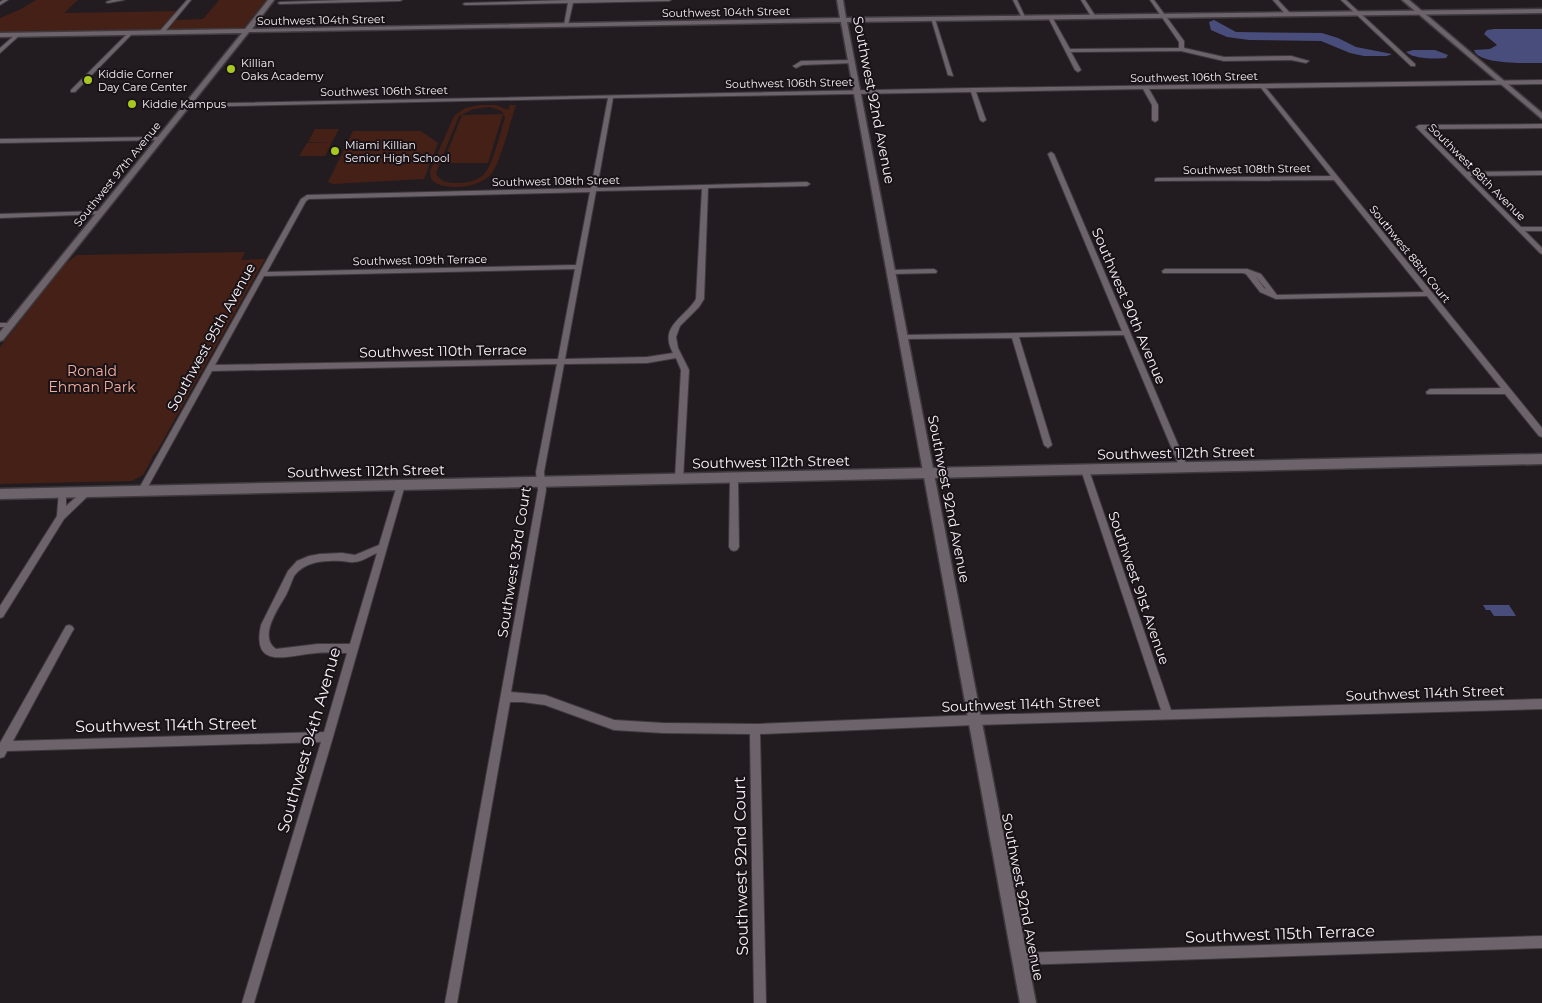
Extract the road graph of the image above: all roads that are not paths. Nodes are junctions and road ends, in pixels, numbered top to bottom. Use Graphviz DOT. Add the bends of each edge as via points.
graph roads {
  1 [pos="6,0"];
  2 [pos="122,0"];
  3 [pos="189,0"];
  4 [pos="271,0"];
  5 [pos="399,0"];
  6 [pos="669,0"];
  7 [pos="840,0"];
  8 [pos="1015,0"];
  9 [pos="1083,0"];
  10 [pos="1152,0"];
  11 [pos="1275,0"];
  12 [pos="1343,0"];
  13 [pos="1405,0"];
  14 [pos="322,1"];
  15 [pos="571,1"];
  16 [pos="108,2"];
  17 [pos="280,3"];
  18 [pos="0,4"];
  19 [pos="465,4"];
  20 [pos="1542,11"];
  21 [pos="1419,12"];
  22 [pos="1357,13"];
  23 [pos="1288,14"];
  24 [pos="1164,16"];
  25 [pos="1050,17"];
  26 [pos="1094,17"];
  27 [pos="1024,18"];
  28 [pos="933,19"];
  29 [pos="844,20"];
  30 [pos="566,25"];
  31 [pos="247,31"];
  32 [pos="131,33"];
  33 [pos="161,33"];
  34 [pos="0,35"];
  35 [pos="18,35"];
  36 [pos="1182,49"];
  37 [pos="0,51"];
  38 [pos="1068,51"];
  39 [pos="1306,61"];
  40 [pos="852,62"];
  41 [pos="1413,65"];
  42 [pos="796,66"];
  43 [pos="1078,70"];
  44 [pos="951,75"];
  45 [pos="1501,82"];
  46 [pos="1542,82"];
  47 [pos="1262,86"];
  48 [pos="1145,88"];
  49 [pos="973,90"];
  50 [pos="73,91"];
  51 [pos="858,92"];
  52 [pos="611,97"];
  53 [pos="187,105"];
  54 [pos="1542,117"];
  55 [pos="984,120"];
  56 [pos="1155,120"];
  57 [pos="1542,126"];
  58 [pos="1419,128"];
  59 [pos="161,138"];
  60 [pos="0,141"];
  61 [pos="1051,154"];
  62 [pos="1542,173"];
  63 [pos="1465,174"];
  64 [pos="1336,178"];
  65 [pos="1157,180"];
  66 [pos="807,184"];
  67 [pos="705,187"];
  68 [pos="592,190"];
  69 [pos="306,198"];
  70 [pos="100,213"];
  71 [pos="0,216"];
  72 [pos="1520,229"];
  73 [pos="1542,229"];
  74 [pos="1542,252"];
  75 [pos="578,267"];
  76 [pos="934,271"];
  77 [pos="1165,271"];
  78 [pos="891,272"];
  79 [pos="262,274"];
  80 [pos="1430,294"];
  81 [pos="0,325"];
  82 [pos="11,325"];
  83 [pos="1126,333"];
  84 [pos="1015,335"];
  85 [pos="904,337"];
  86 [pos="0,338"];
  87 [pos="678,355"];
  88 [pos="560,362"];
  89 [pos="209,368"];
  90 [pos="1508,391"];
  91 [pos="1430,392"];
  92 [pos="1542,434"];
  93 [pos="1048,445"];
  94 [pos="1542,459"];
  95 [pos="1184,468"];
  96 [pos="1085,470"];
  97 [pos="929,473"];
  98 [pos="734,478"];
  99 [pos="679,479"];
  100 [pos="541,482"];
  101 [pos="401,485"];
  102 [pos="87,492"];
  103 [pos="141,492"];
  104 [pos="62,493"];
  105 [pos="0,494"];
  106 [pos="61,516"];
  107 [pos="734,547"];
  108 [pos="382,550"];
  109 [pos="0,614"];
  110 [pos="69,629"];
  111 [pos="352,649"];
  112 [pos="505,697"];
  113 [pos="1542,704"];
  114 [pos="1168,715"];
  115 [pos="974,720"];
  116 [pos="755,729"];
  117 [pos="328,738"];
  118 [pos="2,750"];
  119 [pos="1542,942"];
  120 [pos="1019,959"];
  121 [pos="248,1003"];
  122 [pos="451,1003"];
  123 [pos="760,1003"];
  124 [pos="1028,1003"];
  1 -- 18 [label="street"];
  2 -- 16 [label="street"];
  3 -- 33 [label="street"];
  4 -- 31 [label="street, Southwest 97th Avenue"];
  5 -- 14 [label="street"];
  6 -- 15 [label="street"];
  7 -- 29 [label="street, Southwest 92nd Avenue"];
  8 -- 27 [label="street"];
  9 -- 26 [label="street"];
  10 -- 24 [label="street"];
  11 -- 23 [label="street"];
  12 -- 22 [label="street"];
  13 -- 21 [label="main road"];
  14 -- 17 [label="street"];
  15 -- 19 [label="street"];
  15 -- 30 [label="street"];
  20 -- 21 [label="street, Southwest 104th Street"];
  21 -- 22 [label="street, Southwest 104th Street"];
  21 -- 45 [label="main road"];
  22 -- 23 [label="street, Southwest 104th Street"];
  22 -- 41 [label="street"];
  23 -- 24 [label="street, Southwest 104th Street"];
  24 -- 26 [label="street, Southwest 104th Street"];
  24 -- 36 [label="street" via="1182,42"];
  25 -- 26 [label="street, Southwest 104th Street"];
  25 -- 27 [label="street, Southwest 104th Street"];
  25 -- 38 [label="street"];
  27 -- 28 [label="street, Southwest 104th Street"];
  28 -- 29 [label="street, Southwest 104th Street"];
  28 -- 44 [label="street"];
  29 -- 30 [label="street, Southwest 104th Street"];
  29 -- 40 [label="street, Southwest 92nd Avenue"];
  30 -- 31 [label="street, Southwest 104th Street"];
  31 -- 33 [label="street, Southwest 104th Street"];
  31 -- 53 [label="street, Southwest 97th Avenue"];
  32 -- 33 [label="street, Southwest 104th Street"];
  32 -- 35 [label="street, Southwest 104th Street"];
  32 -- 50 [label="street"];
  34 -- 35 [label="street, Southwest 104th Street"];
  35 -- 37 [label="street"];
  36 -- 38 [label="street"];
  36 -- 39 [label="street" via="1224,59 1291,58"];
  38 -- 43 [label="street"];
  40 -- 42 [label="street" via="801,63"];
  40 -- 51 [label="street, Southwest 92nd Avenue"];
  45 -- 46 [label="street, Southwest 106th Street"];
  45 -- 47 [label="street, Southwest 106th Street"];
  45 -- 54 [label="main road"];
  47 -- 48 [label="street, Southwest 106th Street"];
  47 -- 64 [label="street, Southwest 88th Court"];
  48 -- 49 [label="street, Southwest 106th Street"];
  48 -- 56 [label="street" via="1155,105"];
  49 -- 51 [label="street, Southwest 106th Street"];
  49 -- 55 [label="street"];
  51 -- 52 [label="street, Southwest 106th Street"];
  51 -- 78 [label="street, Southwest 92nd Avenue"];
  52 -- 53 [label="street, Southwest 106th Street"];
  52 -- 68 [label="street, Southwest 93rd Court"];
  53 -- 59 [label="street, Southwest 97th Avenue"];
  57 -- 58 [label="street"];
  58 -- 63 [label="street, Southwest 88th Avenue"];
  59 -- 60 [label="street"];
  59 -- 70 [label="street, Southwest 97th Avenue"];
  61 -- 83 [label="street, Southwest 90th Avenue"];
  62 -- 63 [label="street"];
  63 -- 72 [label="street, Southwest 88th Avenue"];
  64 -- 65 [label="street, Southwest 108th Street"];
  64 -- 80 [label="street, Southwest 88th Court"];
  66 -- 67 [label="street, Southwest 108th Street"];
  67 -- 68 [label="street, Southwest 108th Street"];
  67 -- 87 [label="street" via="700,299 672,332"];
  68 -- 69 [label="street, Southwest 108th Street" via="312,195"];
  68 -- 75 [label="street, Southwest 93rd Court"];
  69 -- 79 [label="street, Southwest 95th Avenue"];
  70 -- 71 [label="street"];
  70 -- 82 [label="street, Southwest 97th Avenue"];
  72 -- 73 [label="street"];
  72 -- 74 [label="street, Southwest 88th Avenue"];
  75 -- 79 [label="street, Southwest 109th Terrace"];
  75 -- 88 [label="street, Southwest 93rd Court"];
  76 -- 78 [label="street"];
  77 -- 80 [label="street" via="1247,271 1262,290 1272,296 1283,297"];
  78 -- 85 [label="street, Southwest 92nd Avenue"];
  79 -- 89 [label="street, Southwest 95th Avenue"];
  80 -- 90 [label="street, Southwest 88th Court"];
  81 -- 82 [label="street"];
  82 -- 86 [label="street, Southwest 97th Avenue"];
  83 -- 84 [label="street"];
  83 -- 95 [label="street, Southwest 90th Avenue"];
  84 -- 85 [label="street"];
  84 -- 93 [label="street"];
  85 -- 97 [label="street, Southwest 92nd Avenue"];
  87 -- 88 [label="street, Southwest 110th Terrace" via="655,360"];
  87 -- 99 [label="street" via="685,370"];
  88 -- 89 [label="street, Southwest 110th Terrace"];
  88 -- 100 [label="street, Southwest 93rd Court" via="540,472"];
  89 -- 103 [label="street, Southwest 95th Avenue"];
  90 -- 91 [label="street"];
  90 -- 92 [label="street, Southwest 88th Court"];
  94 -- 95 [label="main road, Southwest 112th Street"];
  95 -- 96 [label="main road, Southwest 112th Street"];
  96 -- 97 [label="main road, Southwest 112th Street"];
  96 -- 114 [label="street, Southwest 91st Avenue"];
  97 -- 98 [label="main road, Southwest 112th Street"];
  97 -- 115 [label="street, Southwest 92nd Avenue"];
  98 -- 99 [label="main road, Southwest 112th Street"];
  98 -- 107 [label="street"];
  99 -- 100 [label="main road, Southwest 112th Street"];
  100 -- 101 [label="main road, Southwest 112th Street"];
  100 -- 112 [label="street, Southwest 93rd Court"];
  101 -- 103 [label="main road, Southwest 112th Street"];
  101 -- 108 [label="street, Southwest 94th Avenue"];
  102 -- 103 [label="main road, Southwest 112th Street"];
  102 -- 104 [label="main road, Southwest 112th Street"];
  102 -- 106 [label="street"];
  104 -- 105 [label="main road, Southwest 112th Street"];
  104 -- 106 [label="street"];
  106 -- 109 [label="street"];
  108 -- 111 [label="street, Southwest 94th Avenue"];
  108 -- 111 [label="street" via="374,549 356,559 326,558 300,564 291,572 269,613 264,636 269,652"];
  110 -- 118 [label="street"];
  111 -- 117 [label="street, Southwest 94th Avenue"];
  112 -- 116 [label="street, Southwest 114th Street" via="545,700 601,721 629,727"];
  112 -- 122 [label="street, Southwest 93rd Court"];
  113 -- 114 [label="street, Southwest 114th Street"];
  114 -- 115 [label="street, Southwest 114th Street"];
  115 -- 116 [label="street, Southwest 114th Street"];
  115 -- 120 [label="street, Southwest 92nd Avenue"];
  116 -- 123 [label="street, Southwest 92nd Court"];
  117 -- 118 [label="street, Southwest 114th Street"];
  117 -- 121 [label="street, Southwest 94th Avenue"];
  119 -- 120 [label="street, Southwest 115th Terrace"];
  120 -- 124 [label="street, Southwest 92nd Avenue"];
}
